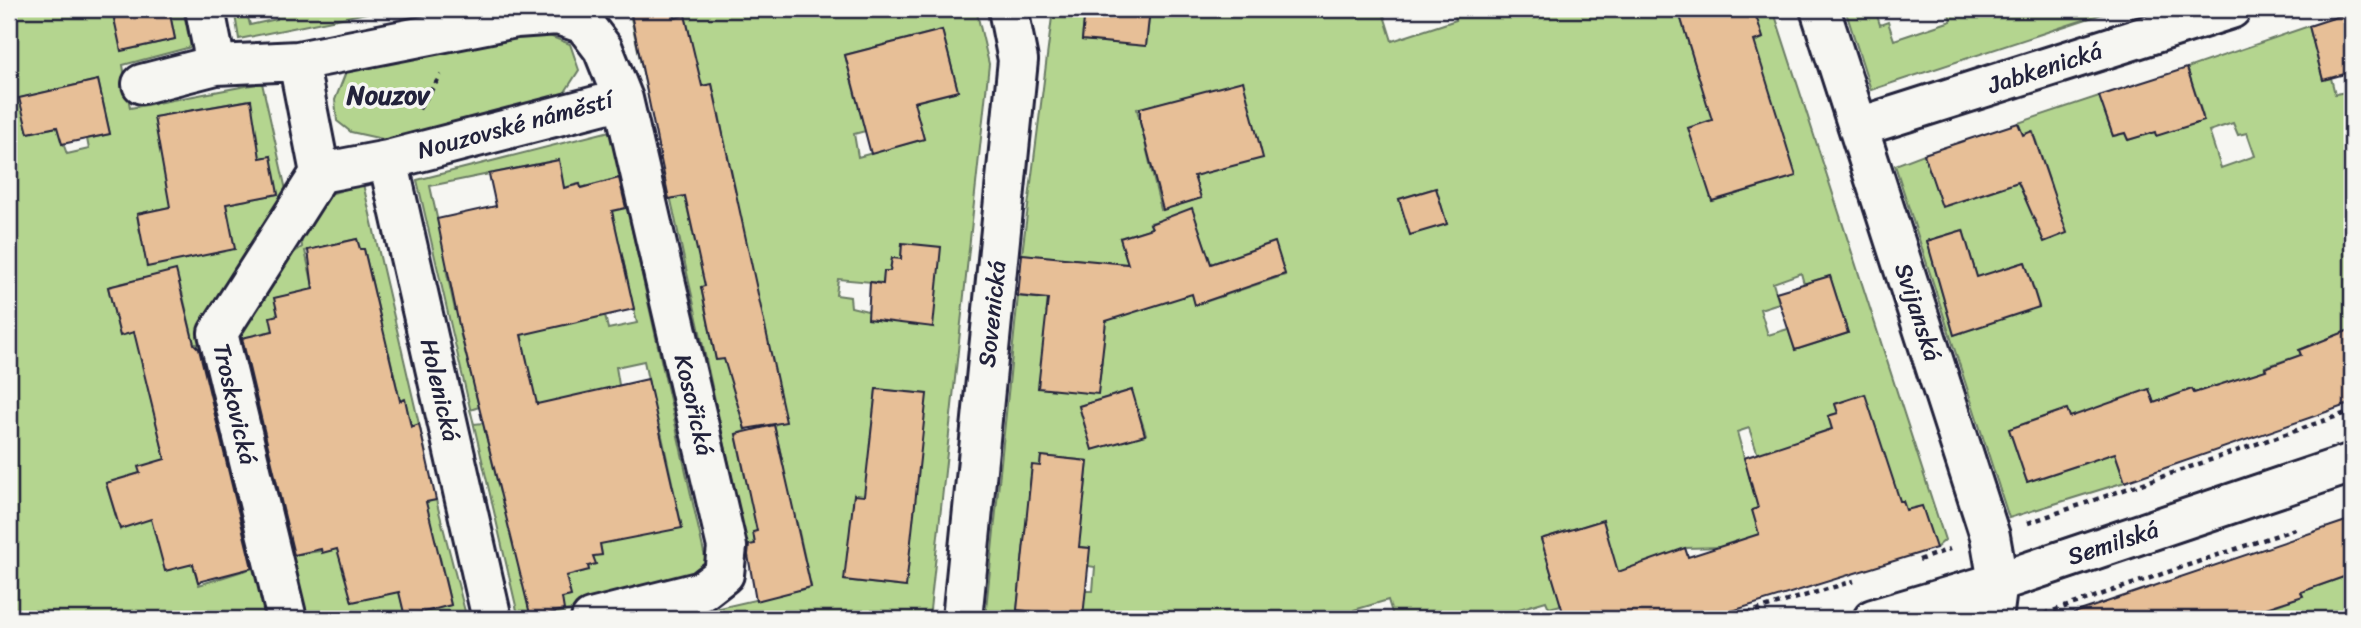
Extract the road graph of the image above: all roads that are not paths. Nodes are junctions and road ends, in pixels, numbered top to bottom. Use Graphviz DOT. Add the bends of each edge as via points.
graph roads {
  1 [pos="205,9"];
  2 [pos="1007,9"];
  3 [pos="1820,9"];
  4 [pos="2231,9"];
  5 [pos="515,14"];
  6 [pos="298,61"];
  7 [pos="216,65"];
  8 [pos="142,84"];
  9 [pos="623,99"];
  10 [pos="1859,127"];
  11 [pos="388,160"];
  12 [pos="320,173"];
  13 [pos="2352,463"];
  14 [pos="1998,582"];
  15 [pos="287,619"];
  16 [pos="492,619"];
  17 [pos="591,619"];
  18 [pos="962,619"];
  19 [pos="1873,619"];
  20 [pos="1993,619"];
  1 -- 7 [label="street"];
  2 -- 18 [label="street, Sovenická" via="1018,60"];
  3 -- 10 [label="street, Svijanská"];
  4 -- 10 [label="street, Jabkenická"];
  5 -- 6 [label="street, Nouzovské náměstí"];
  5 -- 9 [label="street, Nouzovské náměstí" via="558,15 584,24 603,49"];
  6 -- 7 [label="street, Nouzovské náměstí"];
  6 -- 12 [label="street"];
  7 -- 8 [label="street, Nouzovské náměstí"];
  9 -- 11 [label="street, Nouzovské náměstí"];
  9 -- 17 [label="street, Kosořická" via="727,547 724,574 702,591"];
  10 -- 14 [label="street, Svijanská" via="1990,536"];
  11 -- 12 [label="street, Nouzovské náměstí"];
  11 -- 16 [label="street, Holenická"];
  12 -- 15 [label="street, Troskovická" via="218,333"];
  13 -- 14 [label="street, Semilská"];
  14 -- 19 [label="street, Semilská"];
  14 -- 20 [label="street, Svijanská"];
}
